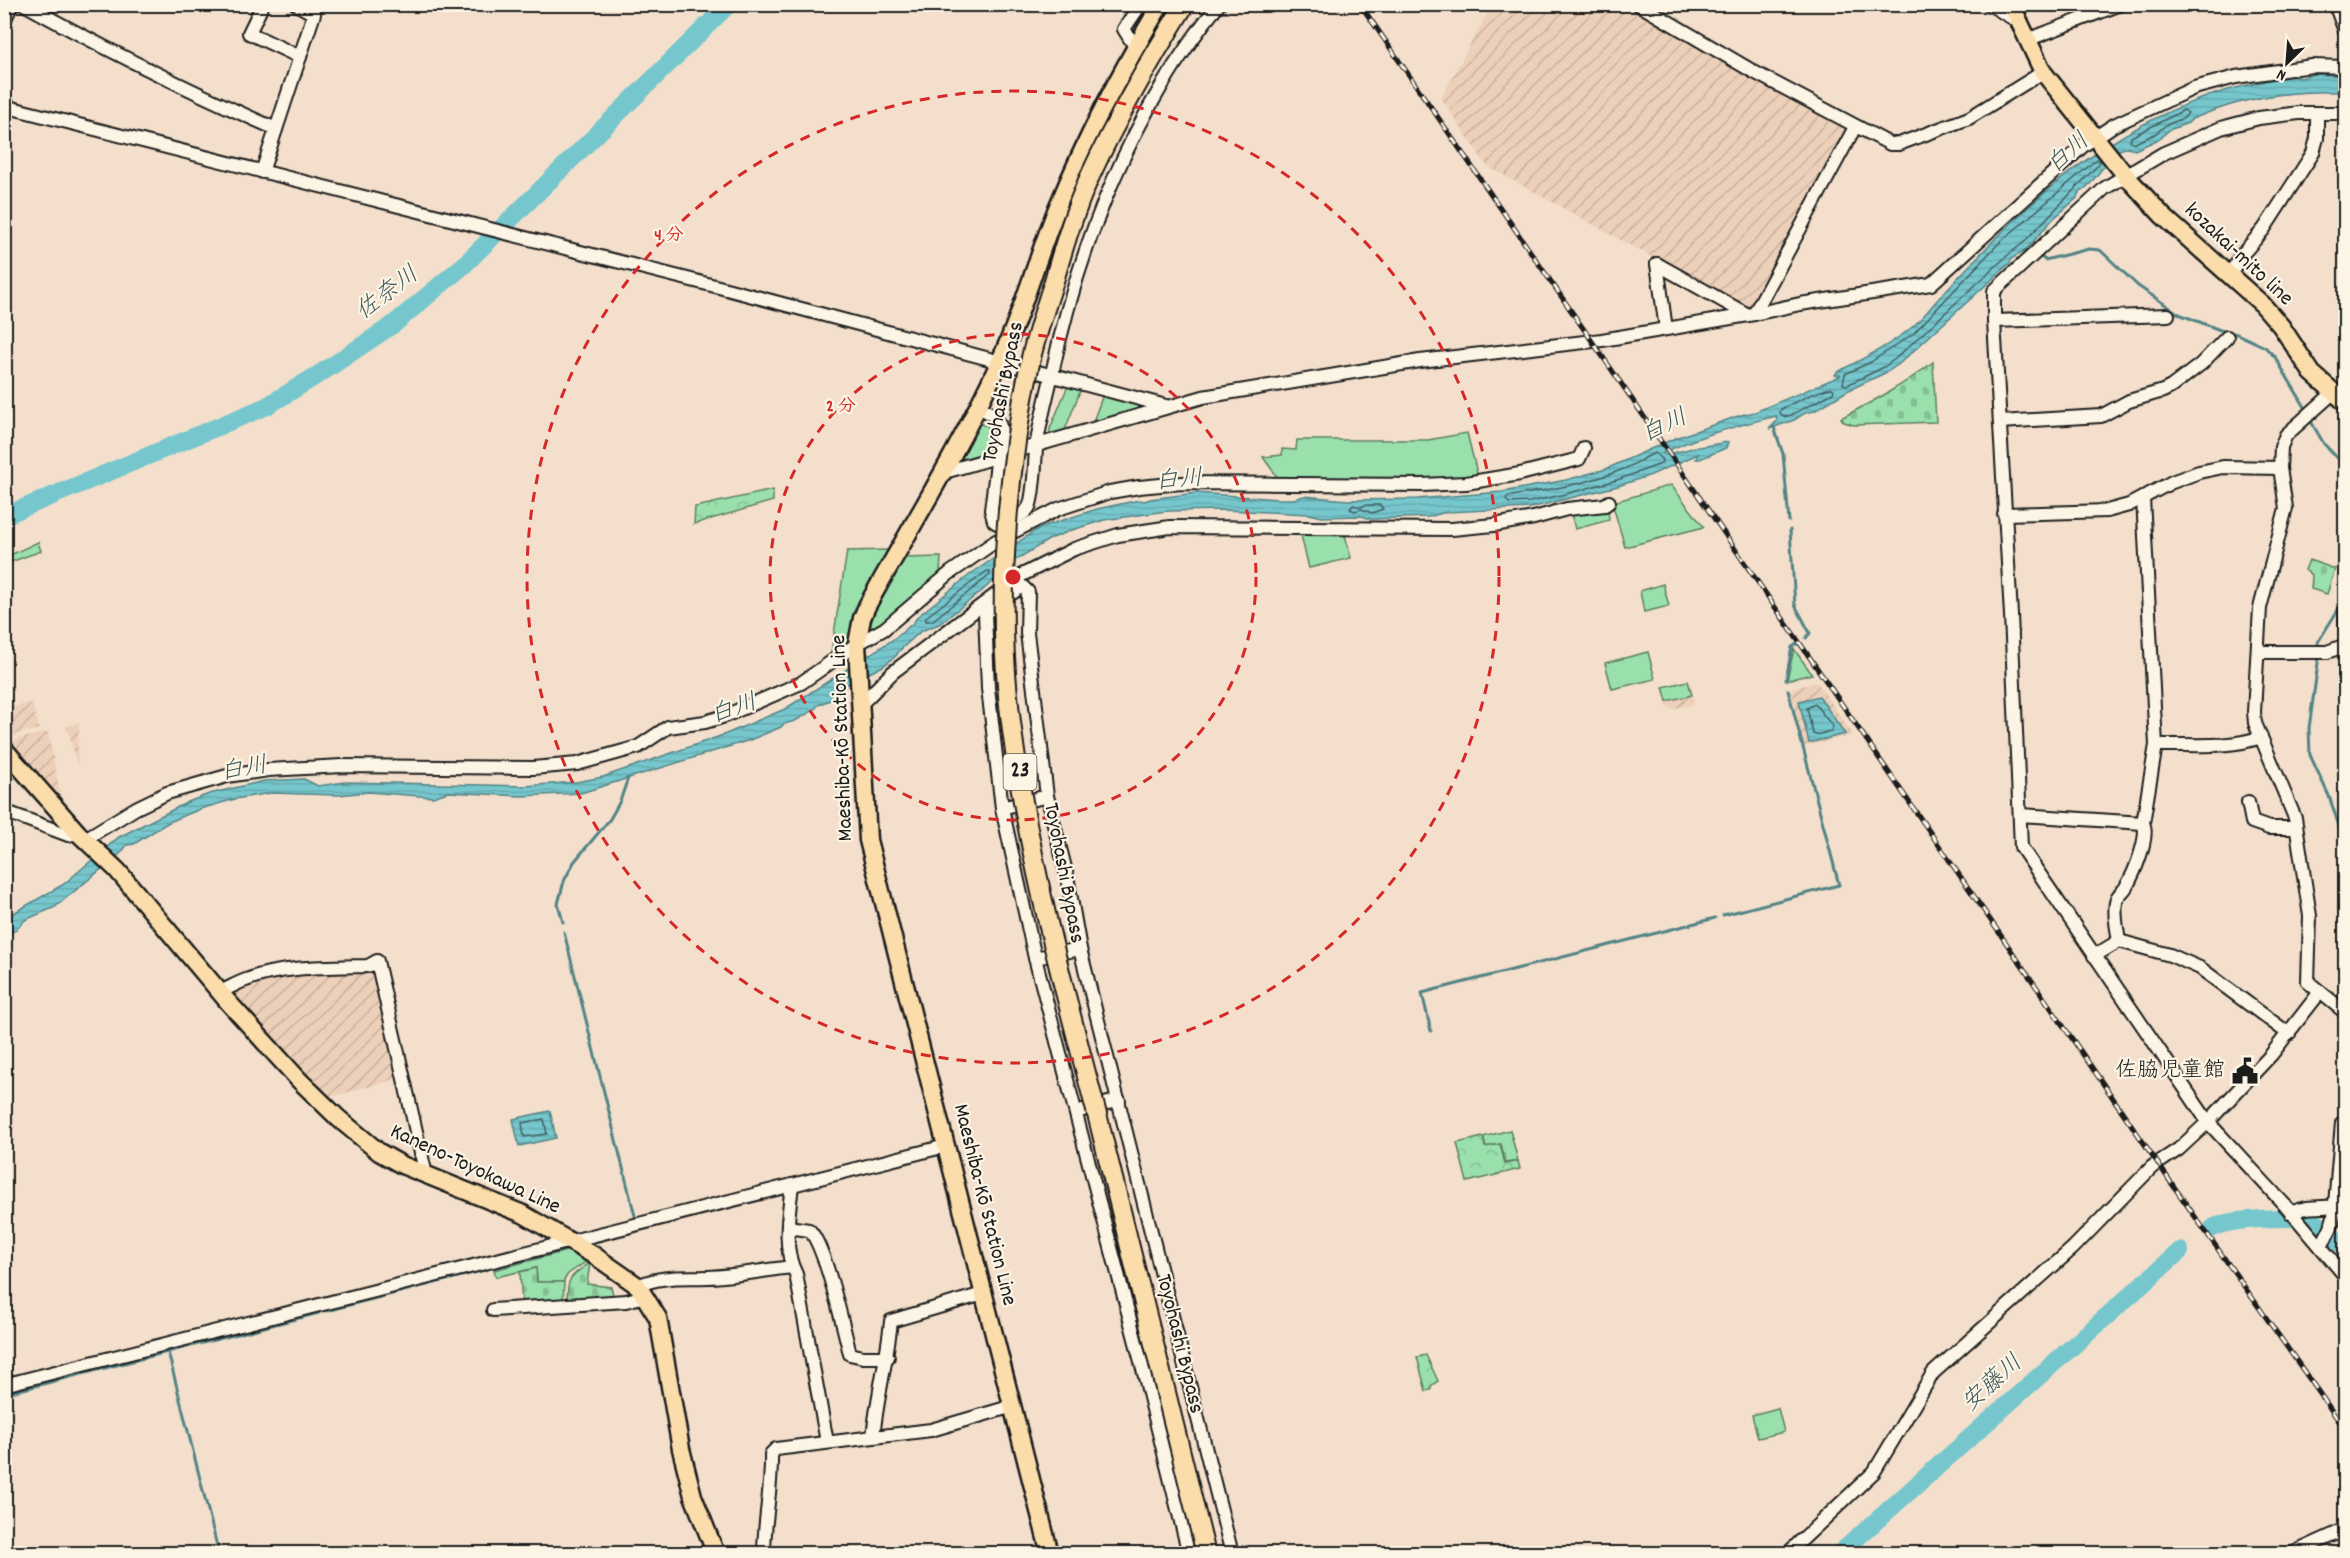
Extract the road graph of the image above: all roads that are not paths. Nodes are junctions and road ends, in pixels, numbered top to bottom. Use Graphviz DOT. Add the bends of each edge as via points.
graph roads {
  1 [pos="12,4"];
  2 [pos="24,4"];
  3 [pos="263,4"];
  4 [pos="296,4"];
  5 [pos="1141,4"];
  6 [pos="1161,4"];
  7 [pos="1177,4"];
  8 [pos="1185,4"];
  9 [pos="1219,4"];
  10 [pos="1638,4"];
  11 [pos="1989,4"];
  12 [pos="2011,4"];
  13 [pos="2121,4"];
  14 [pos="2335,4"];
  15 [pos="4,21"];
  16 [pos="2019,22"];
  17 [pos="2346,34"];
  18 [pos="2028,40"];
  19 [pos="1135,47"];
  20 [pos="300,57"];
  21 [pos="2346,67"];
  22 [pos="2043,72"];
  23 [pos="1110,96"];
  24 [pos="4,106"];
  25 [pos="2317,113"];
  26 [pos="2346,113"];
  27 [pos="1145,115"];
  28 [pos="1855,127"];
  29 [pos="276,129"];
  30 [pos="2096,139"];
  31 [pos="262,172"];
  32 [pos="2125,173"];
  33 [pos="2230,275"];
  34 [pos="1751,314"];
  35 [pos="2168,315"];
  36 [pos="1994,321"];
  37 [pos="1666,329"];
  38 [pos="2227,338"];
  39 [pos="1000,360"];
  40 [pos="1051,375"];
  41 [pos="2340,398"];
  42 [pos="1168,406"];
  43 [pos="978,407"];
  44 [pos="2000,422"];
  45 [pos="1037,446"];
  46 [pos="1584,448"];
  47 [pos="997,457"];
  48 [pos="2280,468"];
  49 [pos="941,473"];
  50 [pos="2143,498"];
  51 [pos="1609,502"];
  52 [pos="2004,514"];
  53 [pos="2346,614"];
  54 [pos="2346,629"];
  55 [pos="1028,633"];
  56 [pos="985,644"];
  57 [pos="2346,645"];
  58 [pos="857,646"];
  59 [pos="2258,652"];
  60 [pos="861,700"];
  61 [pos="2261,737"];
  62 [pos="2156,745"];
  63 [pos="4,749"];
  64 [pos="1047,796"];
  65 [pos="2248,802"];
  66 [pos="1002,808"];
  67 [pos="4,811"];
  68 [pos="2020,814"];
  69 [pos="2143,823"];
  70 [pos="2296,828"];
  71 [pos="85,840"];
  72 [pos="2119,941"];
  73 [pos="1080,949"];
  74 [pos="2094,956"];
  75 [pos="1035,958"];
  76 [pos="220,992"];
  77 [pos="2320,992"];
  78 [pos="2346,1013"];
  79 [pos="2289,1034"];
  80 [pos="1119,1100"];
  81 [pos="1076,1112"];
  82 [pos="2346,1120"];
  83 [pos="2208,1122"];
  84 [pos="946,1146"];
  85 [pos="426,1175"];
  86 [pos="792,1185"];
  87 [pos="2340,1205"];
  88 [pos="2295,1217"];
  89 [pos="788,1227"];
  90 [pos="2326,1237"];
  91 [pos="572,1241"];
  92 [pos="792,1267"];
  93 [pos="2346,1276"];
  94 [pos="641,1291"];
  95 [pos="983,1294"];
  96 [pos="493,1310"];
  97 [pos="888,1357"];
  98 [pos="1183,1362"];
  99 [pos="1144,1373"];
  100 [pos="4,1385"];
  101 [pos="1013,1406"];
  102 [pos="873,1437"];
  103 [pos="826,1442"];
  104 [pos="2346,1529"];
  105 [pos="716,1554"];
  106 [pos="764,1554"];
  107 [pos="1050,1554"];
  108 [pos="1189,1554"];
  109 [pos="1199,1554"];
  110 [pos="1206,1554"];
  111 [pos="1232,1554"];
  112 [pos="1787,1554"];
  113 [pos="2291,1554"];
  1 -- 15 [label="street"];
  2 -- 29 [label="street" via="175,84"];
  3 -- 20 [label="street" via="249,33"];
  4 -- 20 [label="street" via="314,14"];
  5 -- 19 [label="street" via="1124,29"];
  6 -- 19 [label="main road, Maeshiba-Kō Station Line"];
  7 -- 109 [label="highway, Toyohashi Bypass / 23" via="1130,78 1086,169 1052,259 1024,354 1010,434 998,587 1001,693 1023,834 1050,960"];
  8 -- 110 [label="highway, Toyohashi Bypass / 23, bridge" via="1139,80 1090,175 1059,262 1032,355 1017,435 1004,590 1008,694 1029,836"];
  9 -- 27 [label="street" via="1179,58"];
  10 -- 28 [label="street"];
  11 -- 16 [label="street"];
  12 -- 16 [label="main road"];
  13 -- 18 [label="street"];
  14 -- 17 [label="street"];
  16 -- 18 [label="main road"];
  18 -- 22 [label="main road"];
  19 -- 23 [label="main road, Maeshiba-Kō Station Line"];
  20 -- 29 [label="street"];
  21 -- 30 [label="street" via="2271,70 2194,88 2114,125"];
  22 -- 28 [label="street" via="1970,118 1899,144 1881,141"];
  22 -- 30 [label="main road"];
  23 -- 27 [label="street"];
  23 -- 39 [label="main road, Maeshiba-Kō Station Line" via="1057,208"];
  24 -- 31 [label="street"];
  25 -- 26 [label="street"];
  25 -- 32 [label="street" via="2259,118 2221,128"];
  25 -- 33 [label="street" via="2313,153"];
  27 -- 40 [label="street" via="1085,249"];
  28 -- 34 [label="street"];
  29 -- 31 [label="street"];
  30 -- 32 [label="main road, kozakai-mito line"];
  30 -- 34 [label="street" via="2032,191 1931,284"];
  31 -- 39 [label="street"];
  32 -- 33 [label="main road, kozakai-mito line" via="2170,223"];
  32 -- 36 [label="street" via="1994,291"];
  33 -- 41 [label="main road, kozakai-mito line" via="2262,304 2301,358"];
  34 -- 37 [label="street"];
  34 -- 37 [label="street" via="1657,264"];
  35 -- 36 [label="street"];
  36 -- 44 [label="street"];
  37 -- 42 [label="street" via="1420,361"];
  38 -- 44 [label="street" via="2171,387 2129,400 2101,416"];
  39 -- 40 [label="street"];
  39 -- 43 [label="main road, Maeshiba-Kō Station Line"];
  40 -- 42 [label="street"];
  40 -- 45 [label="street"];
  41 -- 48 [label="street" via="2315,411 2286,435"];
  42 -- 45 [label="street"];
  43 -- 47 [label="street" via="992,413 1000,424"];
  43 -- 49 [label="main road, Maeshiba-Kō Station Line"];
  44 -- 52 [label="street"];
  45 -- 47 [label="street"];
  45 -- 47 [label="street" via="1030,506 1021,515 997,523 991,510"];
  46 -- 58 [label="street" via="1579,459 1466,483 1182,483 1110,492 1058,509 996,541"];
  47 -- 49 [label="street"];
  48 -- 50 [label="street" via="2223,467 2199,472"];
  48 -- 59 [label="street" via="2286,508 2260,608"];
  49 -- 58 [label="main road, Maeshiba-Kō Station Line" via="867,606"];
  50 -- 52 [label="street" via="2107,511"];
  50 -- 62 [label="street"];
  51 -- 60 [label="street" via="1534,518 1452,529 1170,527 1118,535 1074,549 1022,575"];
  52 -- 68 [label="street"];
  53 -- 54 [label="street"];
  55 -- 56 [label="street"];
  55 -- 56 [label="street" via="1028,592 1022,586 985,613"];
  55 -- 64 [label="street"];
  56 -- 66 [label="street"];
  57 -- 59 [label="street" via="2327,652"];
  58 -- 60 [label="main road, Maeshiba-Kō Station Line"];
  58 -- 71 [label="street" via="801,683 725,716 669,727 638,747 577,764 533,768 305,767 226,776 167,793"];
  59 -- 61 [label="street" via="2254,712"];
  60 -- 84 [label="main road, Maeshiba-Kō Station Line" via="868,840"];
  61 -- 62 [label="street" via="2215,744"];
  61 -- 70 [label="street"];
  62 -- 69 [label="street"];
  63 -- 71 [label="main road"];
  64 -- 66 [label="street"];
  64 -- 73 [label="street"];
  65 -- 70 [label="street" via="2252,822 2269,828"];
  66 -- 75 [label="street"];
  67 -- 71 [label="street"];
  68 -- 69 [label="street"];
  68 -- 74 [label="street" via="2024,855"];
  69 -- 72 [label="street" via="2145,840 2126,888 2117,897"];
  70 -- 77 [label="street" via="2310,916 2308,982"];
  71 -- 76 [label="main road, Kaneno-Toyokawa Line" via="117,870"];
  72 -- 74 [label="street"];
  72 -- 79 [label="street" via="2200,968"];
  73 -- 75 [label="street"];
  73 -- 80 [label="street"];
  74 -- 83 [label="street"];
  75 -- 81 [label="street"];
  76 -- 85 [label="main road, Kaneno-Toyokawa Line" via="338,1118 379,1152"];
  76 -- 85 [label="street" via="262,975 368,966 377,961"];
  77 -- 78 [label="street"];
  77 -- 79 [label="street"];
  79 -- 83 [label="street"];
  80 -- 81 [label="street"];
  80 -- 98 [label="street"];
  81 -- 99 [label="street"];
  82 -- 87 [label="street" via="2342,1123"];
  83 -- 88 [label="street"];
  83 -- 112 [label="street" via="2152,1167 2073,1248 1933,1373 1874,1472"];
  84 -- 86 [label="street"];
  84 -- 95 [label="main road, Maeshiba-Kō Station Line"];
  85 -- 91 [label="main road, Kaneno-Toyokawa Line" via="523,1214"];
  86 -- 89 [label="street"];
  86 -- 91 [label="street"];
  87 -- 88 [label="street" via="2304,1207"];
  87 -- 90 [label="street"];
  88 -- 90 [label="street"];
  89 -- 92 [label="street"];
  89 -- 97 [label="street" via="809,1230 817,1239 850,1354"];
  90 -- 93 [label="street"];
  91 -- 94 [label="main road, Kaneno-Toyokawa Line"];
  91 -- 100 [label="street"];
  92 -- 94 [label="street" via="708,1277 671,1276 647,1281"];
  92 -- 103 [label="street"];
  94 -- 96 [label="street" via="626,1301"];
  94 -- 105 [label="main road" via="657,1318 681,1449 693,1496"];
  95 -- 97 [label="street" via="891,1321"];
  95 -- 101 [label="main road, Maeshiba-Kō Station Line"];
  97 -- 102 [label="street"];
  98 -- 99 [label="street"];
  98 -- 111 [label="street"];
  99 -- 108 [label="street"];
  101 -- 102 [label="street" via="931,1430"];
  101 -- 107 [label="main road, Maeshiba-Kō Station Line"];
  102 -- 103 [label="street"];
  103 -- 106 [label="street" via="776,1449 771,1454"];
  104 -- 113 [label="street"];
}
